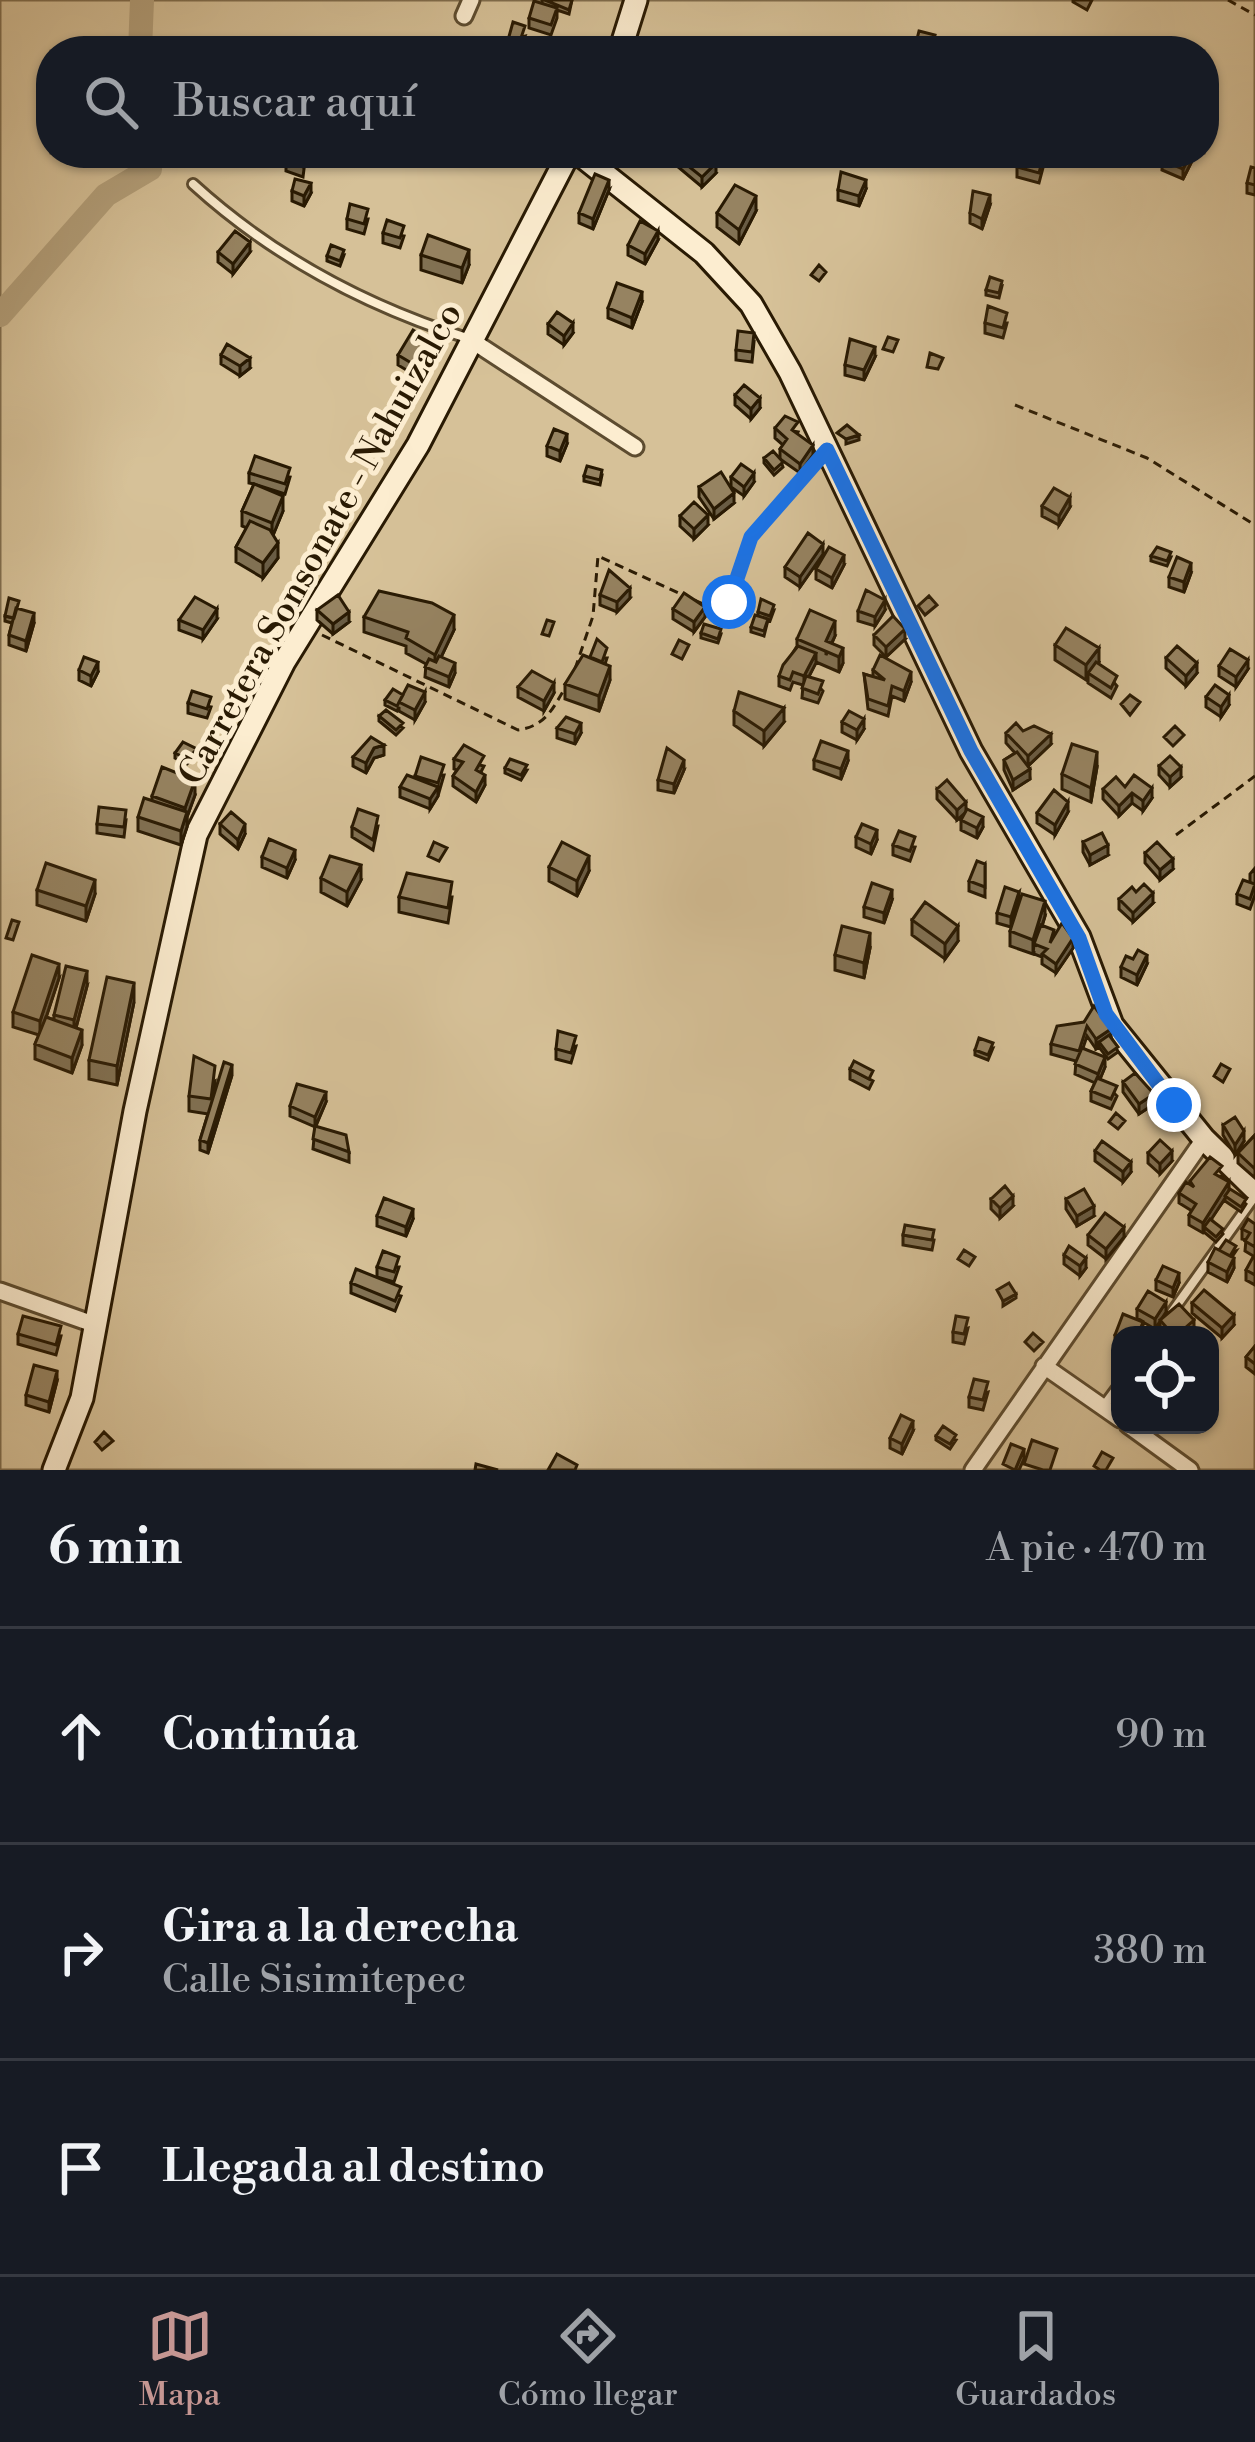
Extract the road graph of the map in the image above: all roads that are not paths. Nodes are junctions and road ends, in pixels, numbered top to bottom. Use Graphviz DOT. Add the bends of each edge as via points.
graph roads {
  1 [pos="636,0"];
  2 [pos="625,36"];
  3 [pos="566,168"];
  4 [pos="593,168"];
  5 [pos="193,184"];
  6 [pos="471,340"];
  7 [pos="635,447"];
  8 [pos="1204,1139"];
  9 [pos="1255,1192"];
  10 [pos="0,1291"];
  11 [pos="1168,1318"];
  12 [pos="96,1324"];
  13 [pos="1044,1366"];
  14 [pos="1111,1396"];
  15 [pos="1103,1407"];
  16 [pos="1111,1413"];
  17 [pos="1140,1434"];
  18 [pos="54,1470"];
  19 [pos="973,1470"];
  20 [pos="1190,1470"];
  1 -- 2 [label="street"];
  3 -- 6 [label="street, Carretera Sonsonate - Nahuizalco"];
  4 -- 8 [label="street" via="737,285 783,358 971,751 1079,938 1112,1025"];
  5 -- 6 [label="lane" via="235,223 322,276"];
  6 -- 7 [label="street"];
  6 -- 12 [label="street, Carretera Sonsonate - Nahuizalco" via="407,463 305,626 196,835"];
  8 -- 9 [label="street"];
  8 -- 13 [label="street"];
  9 -- 11 [label="lane"];
  10 -- 12 [label="street"];
  12 -- 18 [label="street, Carretera Sonsonate - Nahuizalco" via="76,1423"];
  13 -- 15 [label="street"];
  13 -- 19 [label="street"];
  14 -- 15 [label="lane"];
  15 -- 16 [label="street"];
  17 -- 20 [label="street"];
}
